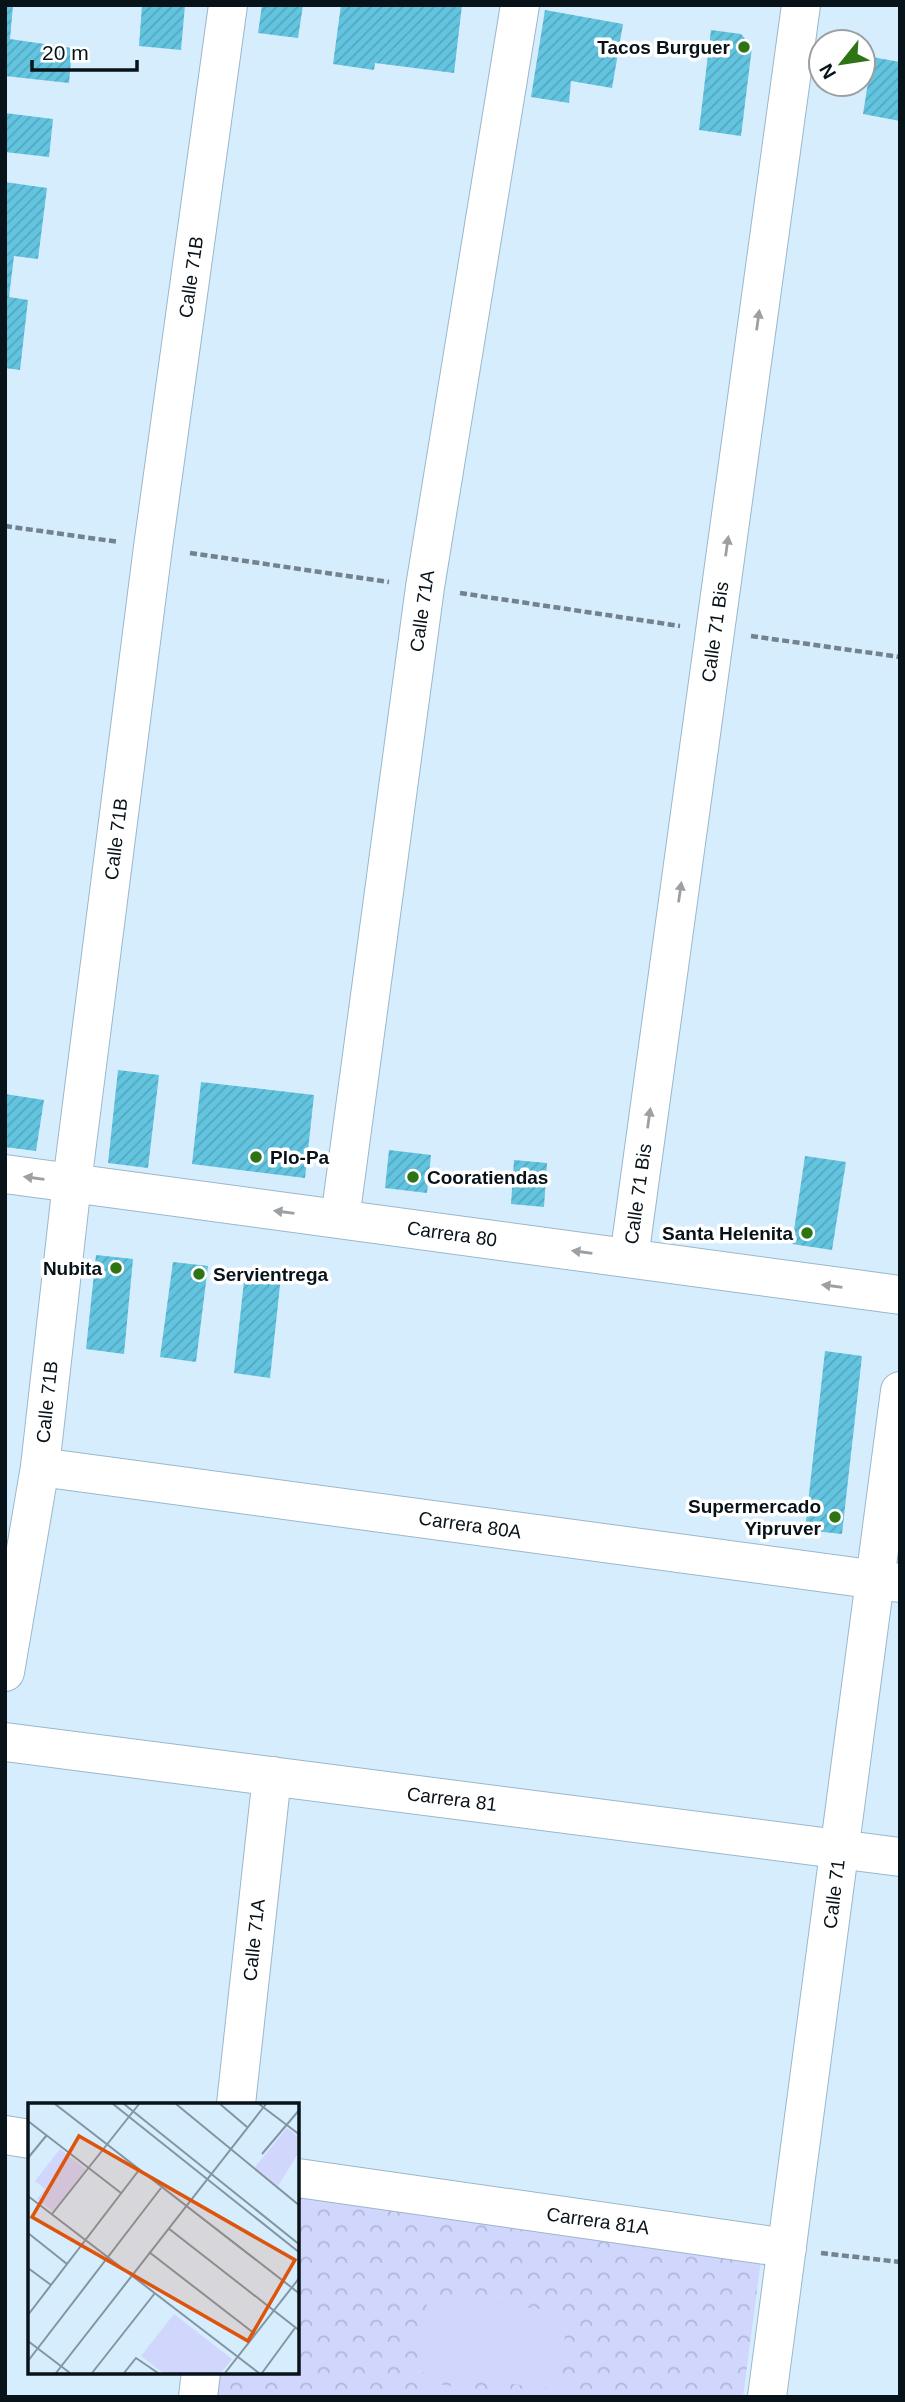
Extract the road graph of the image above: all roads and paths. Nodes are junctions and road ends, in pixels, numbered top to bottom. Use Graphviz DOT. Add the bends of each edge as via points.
graph roads {
  1 [pos="228,5"];
  2 [pos="520,5"];
  3 [pos="801,5"];
  4 [pos="5,1174"];
  5 [pos="72,1183"];
  6 [pos="340,1219"];
  7 [pos="629,1258"];
  8 [pos="900,1295"];
  9 [pos="900,1391"];
  10 [pos="40,1467"];
  11 [pos="887,1582"];
  12 [pos="5,1672"];
  13 [pos="5,1741"];
  14 [pos="272,1776"];
  15 [pos="839,1849"];
  16 [pos="900,1857"];
  17 [pos="236,2103"];
  18 [pos="5,2135"];
  19 [pos="28,2139"];
  20 [pos="299,2178"];
  21 [pos="787,2248"];
  22 [pos="900,2262"];
  23 [pos="201,2374"];
  24 [pos="198,2397"];
  25 [pos="767,2397"];
  1 -- 5 [label="street, Calle 71B"];
  2 -- 6 [label="street, Calle 71A" via="425,587"];
  7 -- 3 [label="street, Calle 71 Bis, one-way"];
  5 -- 4 [label="street, Carrera 80, one-way"];
  6 -- 5 [label="street, Carrera 80, one-way"];
  5 -- 10 [label="street, Calle 71B"];
  7 -- 6 [label="street, Carrera 80, one-way"];
  8 -- 7 [label="street, Carrera 80, one-way"];
  9 -- 11 [label="street, Calle 71"];
  10 -- 11 [label="street, Carrera 80A"];
  10 -- 12 [label="street, Calle 71B"];
  11 -- 15 [label="street, Calle 71"];
  13 -- 14 [label="street, Carrera 81"];
  14 -- 15 [label="street, Carrera 81"];
  14 -- 17 [label="street, Calle 71A"];
  15 -- 16 [label="street, Carrera 81"];
  15 -- 21 [label="street, Calle 71"];
  18 -- 19 [label="street"];
  20 -- 21 [label="street, Carrera 81A"];
  21 -- 22 [label="path"];
  21 -- 25 [label="street, Calle 71"];
  23 -- 24 [label="street"];
}
